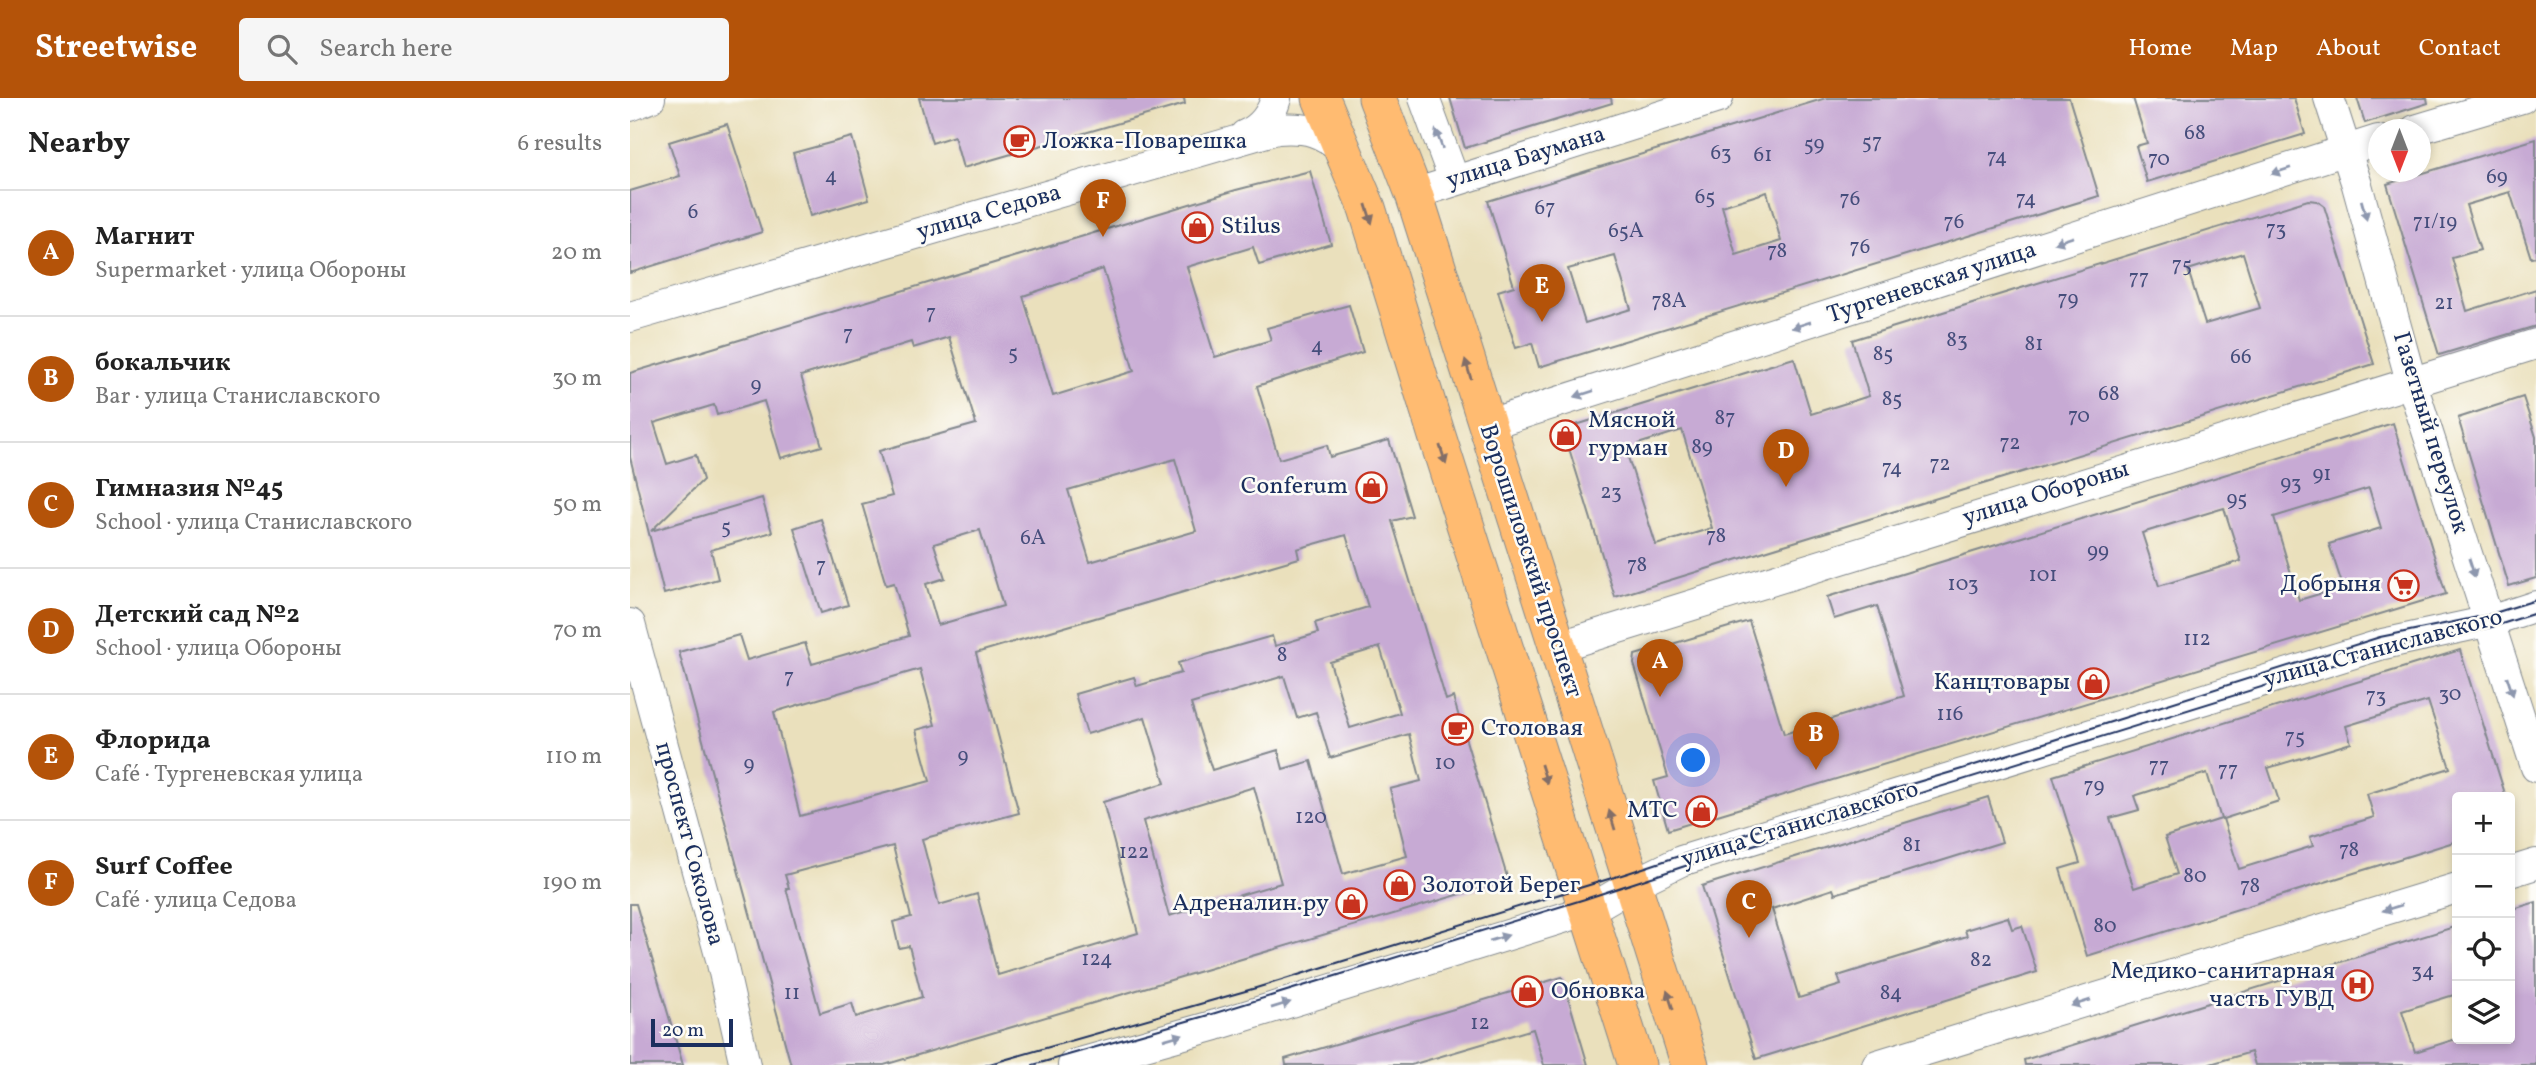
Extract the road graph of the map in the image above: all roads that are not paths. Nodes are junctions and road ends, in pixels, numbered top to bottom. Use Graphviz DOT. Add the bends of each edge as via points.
graph roads {
  1 [pos="650,98"];
  2 [pos="1276,98"];
  3 [pos="1321,98"];
  4 [pos="1377,98"];
  5 [pos="1424,98"];
  6 [pos="1718,98"];
  7 [pos="2329,98"];
  8 [pos="2522,98"];
  9 [pos="630,106"];
  10 [pos="2431,125"];
  11 [pos="2368,143"];
  12 [pos="1345,150"];
  13 [pos="2346,150"];
  14 [pos="1202,151"];
  15 [pos="1454,180"];
  16 [pos="1414,194"];
  17 [pos="630,317"];
  18 [pos="2536,344"];
  19 [pos="2411,381"];
  20 [pos="1486,425"];
  21 [pos="2536,606"];
  22 [pos="2490,621"];
  23 [pos="630,624"];
  24 [pos="1558,647"];
  25 [pos="2536,767"];
  26 [pos="2536,864"];
  27 [pos="2515,870"];
  28 [pos="1632,885"];
  29 [pos="2452,890"];
  30 [pos="1589,910"];
  31 [pos="745,1065"];
  32 [pos="1073,1065"];
  33 [pos="1637,1065"];
  34 [pos="1690,1065"];
  35 [pos="1877,1065"];
  1 -- 9 [label="street"];
  2 -- 14 [label="street" via="1267,118 1254,131"];
  3 -- 12 [label="main road, Ворошиловский проспект"];
  4 -- 16 [label="main road, Ворошиловский проспект"];
  15 -- 5 [label="street, one-way"];
  6 -- 15 [label="street, улица Баумана"];
  7 -- 13 [label="street, Газетный переулок"];
  8 -- 10 [label="street"];
  11 -- 13 [label="street, Тургеневская улица"];
  12 -- 14 [label="street, улица Седова" via="1324,134 1297,128 1277,129"];
  12 -- 30 [label="main road, Ворошиловский проспект, one-way"];
  13 -- 19 [label="street, Газетный переулок, one-way"];
  13 -- 20 [label="street, Тургеневская улица, one-way"];
  14 -- 17 [label="street, улица Седова"];
  15 -- 16 [label="street, улица Баумана"];
  20 -- 16 [label="main road, Ворошиловский проспект, one-way"];
  18 -- 19 [label="street, улица Обороны"];
  19 -- 22 [label="street, Газетный переулок, one-way"];
  19 -- 24 [label="street, улица Обороны"];
  20 -- 24 [label="main road, Ворошиловский проспект"];
  21 -- 22 [label="street, улица Станиславского"];
  22 -- 25 [label="street, Газетный переулок, one-way"];
  22 -- 28 [label="street, улица Станиславского" via="2370,648 1681,861"];
  23 -- 31 [label="street, проспект Соколова"];
  28 -- 24 [label="main road, Ворошиловский проспект, one-way"];
  26 -- 27 [label="street"];
  28 -- 30 [label="street, улица Станиславского"];
  34 -- 28 [label="main road, Ворошиловский проспект, one-way"];
  29 -- 35 [label="street, one-way"];
  32 -- 30 [label="street, улица Станиславского, one-way"];
  30 -- 33 [label="main road, Ворошиловский проспект"];
}
